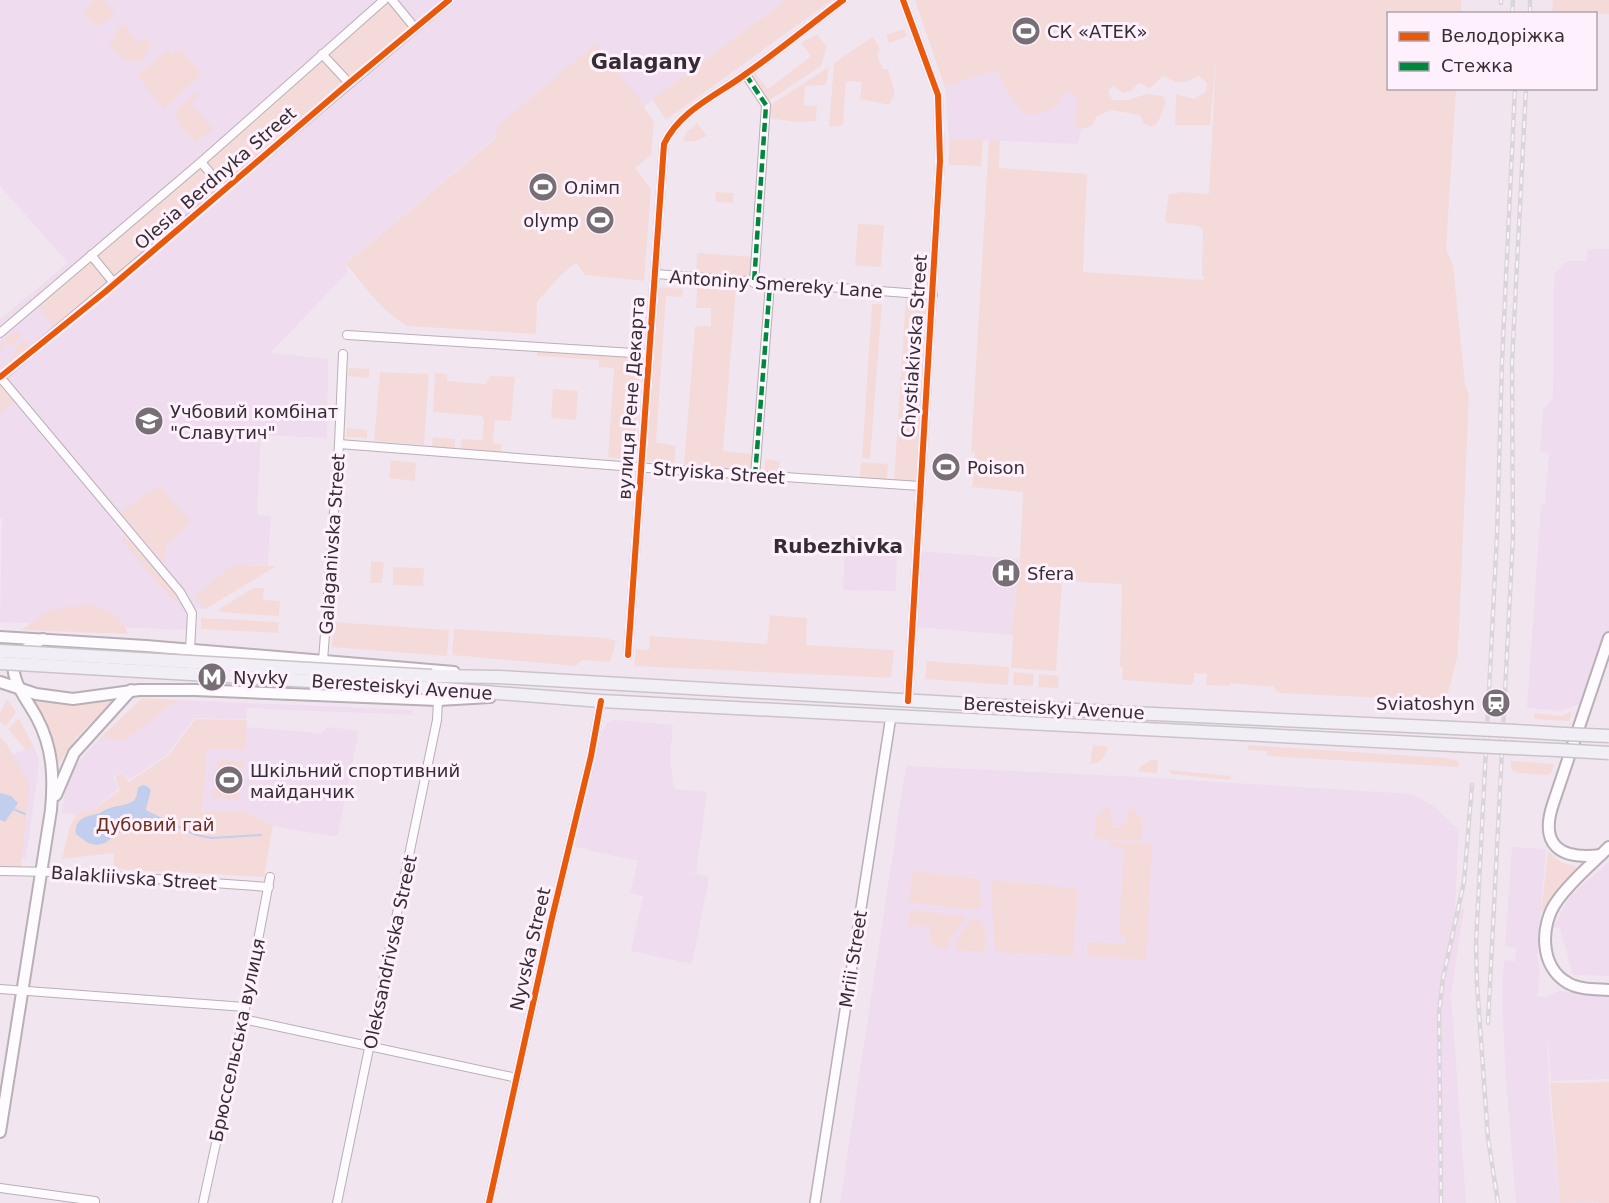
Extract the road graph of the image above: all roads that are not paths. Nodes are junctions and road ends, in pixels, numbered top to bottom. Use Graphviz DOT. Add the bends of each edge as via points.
graph roads {
  1 [pos="384,0"];
  2 [pos="392,0"];
  3 [pos="449,0"];
  4 [pos="843,0"];
  5 [pos="903,0"];
  6 [pos="415,28"];
  7 [pos="322,54"];
  8 [pos="746,75"];
  9 [pos="349,83"];
  10 [pos="201,162"];
  11 [pos="224,189"];
  12 [pos="91,255"];
  13 [pos="656,274"];
  14 [pos="754,283"];
  15 [pos="114,284"];
  16 [pos="770,284"];
  17 [pos="933,295"];
  18 [pos="0,333"];
  19 [pos="347,335"];
  20 [pos="342,354"];
  21 [pos="649,354"];
  22 [pos="0,378"];
  23 [pos="339,444"];
  24 [pos="640,468"];
  25 [pos="755,476"];
  26 [pos="920,486"];
  27 [pos="0,637"];
  28 [pos="43,639"];
  29 [pos="1609,639"];
  30 [pos="146,646"];
  31 [pos="192,650"];
  32 [pos="0,651"];
  33 [pos="628,655"];
  34 [pos="163,658"];
  35 [pos="183,660"];
  36 [pos="323,662"];
  37 [pos="0,663"];
  38 [pos="499,677"];
  39 [pos="164,679"];
  40 [pos="182,680"];
  41 [pos="0,682"];
  42 [pos="432,682"];
  43 [pos="17,687"];
  44 [pos="131,690"];
  45 [pos="153,690"];
  46 [pos="195,690"];
  47 [pos="517,695"];
  48 [pos="438,700"];
  49 [pos="601,701"];
  50 [pos="908,701"];
  51 [pos="891,716"];
  52 [pos="1609,736"];
  53 [pos="1609,753"];
  54 [pos="51,810"];
  55 [pos="1605,851"];
  56 [pos="0,871"];
  57 [pos="41,872"];
  58 [pos="270,878"];
  59 [pos="269,886"];
  60 [pos="0,989"];
  61 [pos="1609,990"];
  62 [pos="22,991"];
  63 [pos="245,1007"];
  64 [pos="243,1019"];
  65 [pos="370,1048"];
  66 [pos="516,1078"];
  67 [pos="0,1132"];
  68 [pos="0,1188"];
  69 [pos="95,1203"];
  70 [pos="203,1203"];
  71 [pos="337,1203"];
  72 [pos="489,1203"];
  73 [pos="815,1203"];
  1 -- 7 [label="street, Olesia Berdnyka Street"];
  2 -- 6 [label="street"];
  3 -- 6 [label="street, Olesia Berdnyka Street"];
  4 -- 8 [label="street"];
  5 -- 17 [label="street, Chystiakivska Street" via="938,95 940,161"];
  6 -- 9 [label="street, Olesia Berdnyka Street"];
  7 -- 9 [label="street"];
  7 -- 10 [label="street, Olesia Berdnyka Street"];
  8 -- 13 [label="street, вулиця Рене Декарта" via="688,113 669,132 662,155"];
  8 -- 14 [label="street" via="766,105"];
  9 -- 11 [label="street, Olesia Berdnyka Street"];
  10 -- 11 [label="street, Olesia Berdnyka Street"];
  10 -- 12 [label="street, Olesia Berdnyka Street"];
  11 -- 15 [label="street, Olesia Berdnyka Street"];
  12 -- 15 [label="street"];
  12 -- 18 [label="street, Olesia Berdnyka Street"];
  13 -- 14 [label="street, Antoniny Smereky Lane"];
  13 -- 21 [label="street, вулиця Рене Декарта"];
  14 -- 16 [label="street, Antoniny Smereky Lane"];
  15 -- 22 [label="street, Olesia Berdnyka Street"];
  16 -- 17 [label="street, Antoniny Smereky Lane"];
  16 -- 25 [label="street"];
  17 -- 26 [label="street, Chystiakivska Street"];
  19 -- 21 [label="street"];
  20 -- 23 [label="street, Galaganivska Street"];
  21 -- 24 [label="street, вулиця Рене Декарта"];
  22 -- 31 [label="street" via="180,592 192,613"];
  23 -- 24 [label="street, Stryiska Street"];
  23 -- 36 [label="street, Galaganivska Street"];
  24 -- 25 [label="street, Stryiska Street"];
  24 -- 33 [label="street, вулиця Рене Декарта"];
  25 -- 26 [label="street, Stryiska Street"];
  26 -- 50 [label="street, Chystiakivska Street"];
  27 -- 28 [label="main road"];
  28 -- 30 [label="main road, Beresteiskyi Avenue"];
  28 -- 43 [label="main road" via="16,656 13,670"];
  29 -- 55 [label="main road" via="1547,826 1553,842 1568,854 1585,857"];
  30 -- 31 [label="main road, Beresteiskyi Avenue"];
  30 -- 34 [label="main road"];
  31 -- 35 [label="main road"];
  31 -- 36 [label="main road, Beresteiskyi Avenue"];
  32 -- 42 [label="main road, Beresteiskyi Avenue, bridge"];
  36 -- 38 [label="main road, Beresteiskyi Avenue"];
  37 -- 42 [label="main road, Beresteiskyi Avenue, bridge"];
  38 -- 42 [label="main road, Beresteiskyi Avenue"];
  38 -- 50 [label="main road, Beresteiskyi Avenue"];
  39 -- 45 [label="main road"];
  40 -- 46 [label="main road"];
  41 -- 43 [label="main road"];
  42 -- 47 [label="main road, Beresteiskyi Avenue"];
  43 -- 44 [label="main road, Beresteiskyi Avenue" via="73,699"];
  43 -- 54 [label="main road" via="37,718 51,753"];
  44 -- 45 [label="main road, Beresteiskyi Avenue"];
  44 -- 54 [label="main road" via="74,753"];
  45 -- 46 [label="main road, Beresteiskyi Avenue"];
  46 -- 48 [label="main road, Beresteiskyi Avenue"];
  47 -- 48 [label="main road, Beresteiskyi Avenue"];
  47 -- 49 [label="main road, Beresteiskyi Avenue"];
  48 -- 65 [label="street, Oleksandrivska Street"];
  49 -- 51 [label="main road, Beresteiskyi Avenue"];
  49 -- 66 [label="street, Nyvska Street"];
  50 -- 52 [label="main road, Beresteiskyi Avenue, bridge"];
  51 -- 53 [label="main road, Beresteiskyi Avenue, bridge"];
  51 -- 73 [label="street, Mriii Street"];
  54 -- 57 [label="main road"];
  55 -- 61 [label="main road" via="1556,902 1545,936 1551,964 1563,980 1588,989"];
  56 -- 57 [label="street, Balakliivska Street"];
  57 -- 59 [label="street, Balakliivska Street"];
  57 -- 62 [label="main road"];
  58 -- 59 [label="street, Брюссельська вулиця"];
  59 -- 63 [label="street, Брюссельська вулиця"];
  60 -- 62 [label="street"];
  62 -- 63 [label="street"];
  62 -- 67 [label="main road"];
  63 -- 64 [label="street, Брюссельська вулиця"];
  64 -- 65 [label="street"];
  64 -- 70 [label="street, Брюссельська вулиця"];
  65 -- 66 [label="street"];
  65 -- 71 [label="street, Oleksandrivska Street"];
  66 -- 72 [label="street, Nyvska Street"];
  68 -- 69 [label="street"];
}
